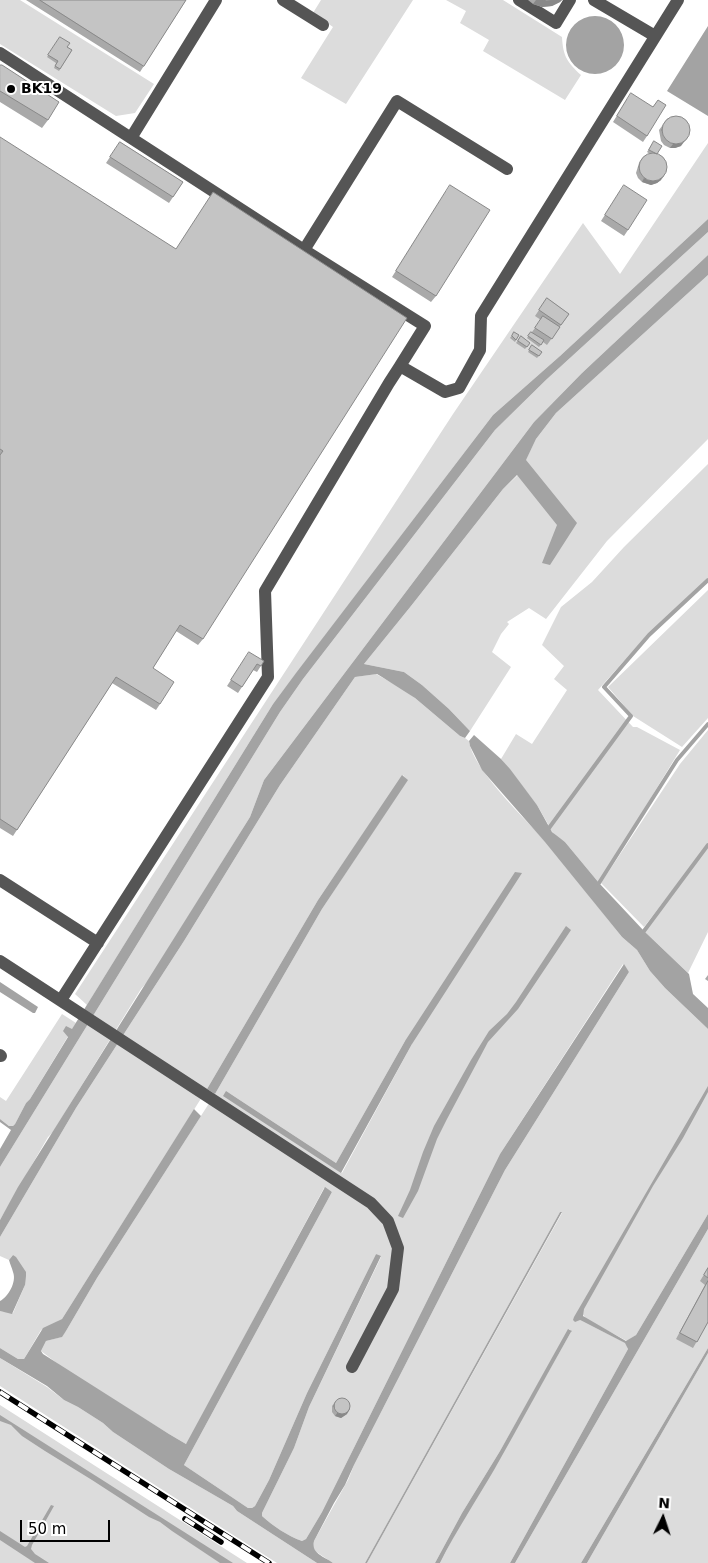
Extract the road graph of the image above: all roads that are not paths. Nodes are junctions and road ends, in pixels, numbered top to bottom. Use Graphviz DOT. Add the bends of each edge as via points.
graph roads {
  1 [pos="216,0"];
  2 [pos="283,0"];
  3 [pos="519,0"];
  4 [pos="570,0"];
  5 [pos="594,0"];
  6 [pos="678,0"];
  7 [pos="323,25"];
  8 [pos="655,36"];
  9 [pos="0,53"];
  10 [pos="131,138"];
  11 [pos="507,169"];
  12 [pos="304,250"];
  13 [pos="400,366"];
  14 [pos="0,880"];
  15 [pos="98,942"];
  16 [pos="0,961"];
  17 [pos="61,1000"];
  18 [pos="352,1367"];
  1 -- 10 [label="lane"];
  2 -- 7 [label="lane"];
  3 -- 4 [label="lane" via="556,23"];
  5 -- 8 [label="lane"];
  6 -- 8 [label="lane"];
  8 -- 13 [label="lane" via="481,316 480,350 459,388 445,392"];
  9 -- 10 [label="lane"];
  10 -- 12 [label="lane"];
  11 -- 12 [label="lane" via="397,100"];
  12 -- 13 [label="lane" via="425,326"];
  13 -- 15 [label="lane" via="266,591 268,677"];
  14 -- 15 [label="lane"];
  15 -- 17 [label="lane"];
  16 -- 17 [label="lane"];
  17 -- 18 [label="lane" via="371,1203 388,1221 398,1248 393,1289"];
}
